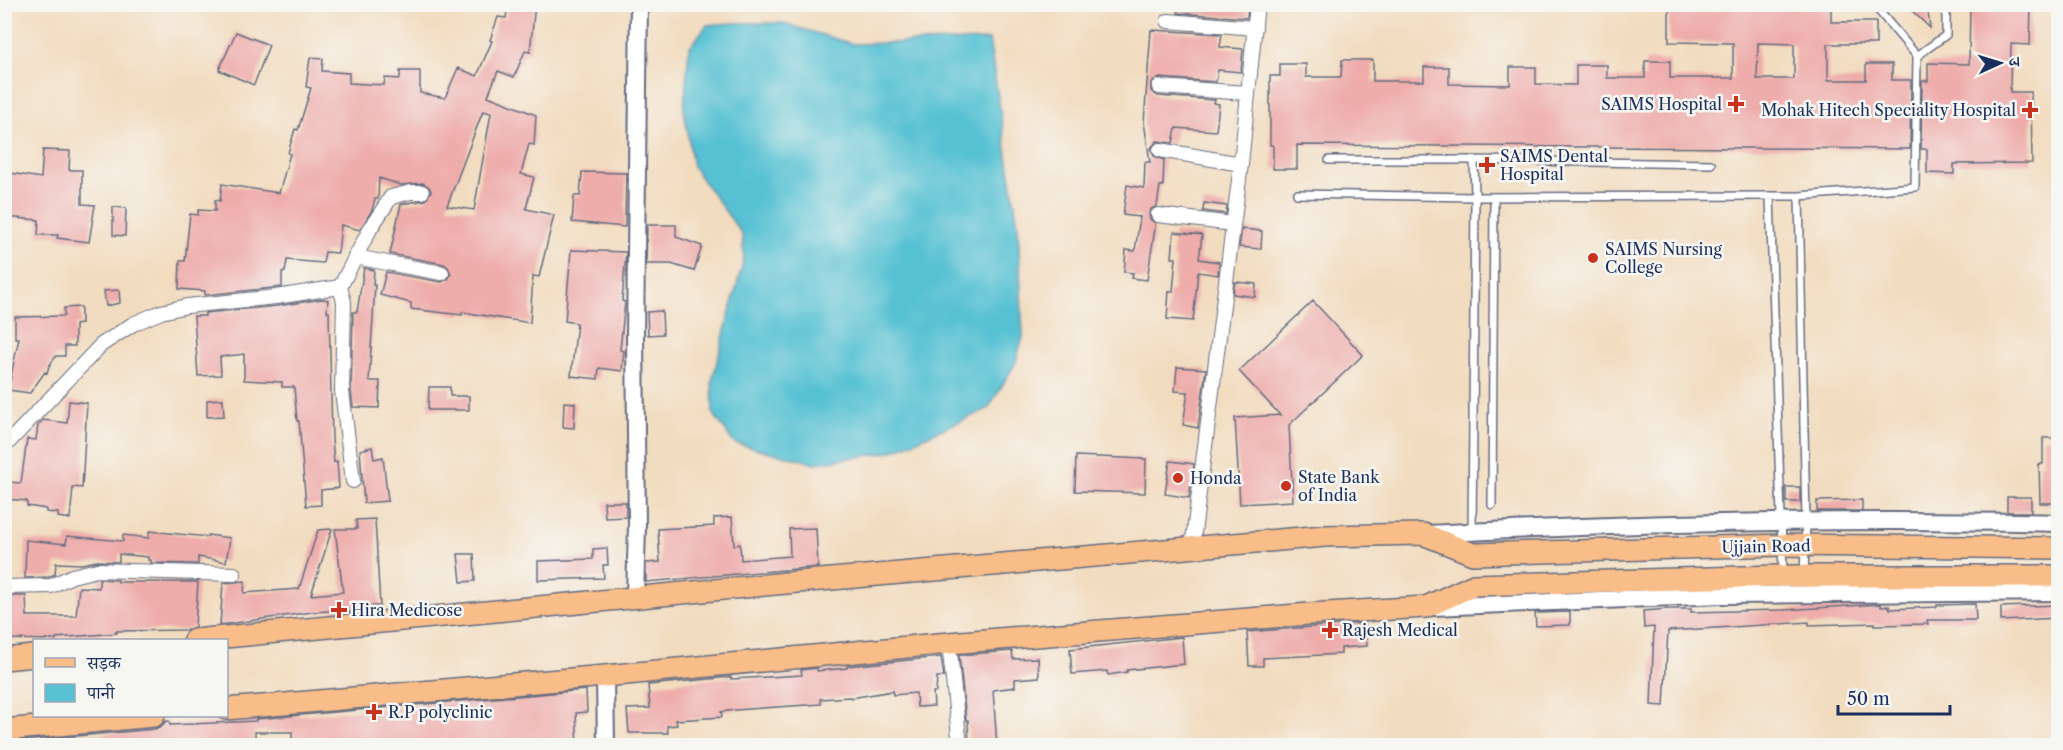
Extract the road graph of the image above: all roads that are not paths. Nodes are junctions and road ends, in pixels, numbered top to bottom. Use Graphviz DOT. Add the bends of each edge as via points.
graph roads {
  1 [pos="639,4"];
  2 [pos="911,4"];
  3 [pos="935,4"];
  4 [pos="1257,4"];
  5 [pos="1873,4"];
  6 [pos="1946,4"];
  7 [pos="1168,21"];
  8 [pos="1255,28"];
  9 [pos="1917,56"];
  10 [pos="1159,87"];
  11 [pos="1248,93"];
  12 [pos="1161,150"];
  13 [pos="1329,160"];
  14 [pos="1474,160"];
  15 [pos="1240,164"];
  16 [pos="1711,164"];
  17 [pos="422,192"];
  18 [pos="1297,194"];
  19 [pos="1770,196"];
  20 [pos="1798,196"];
  21 [pos="1475,197"];
  22 [pos="1494,198"];
  23 [pos="1158,215"];
  24 [pos="1233,224"];
  25 [pos="355,257"];
  26 [pos="442,273"];
  27 [pos="340,287"];
  28 [pos="4,447"];
  29 [pos="353,481"];
  30 [pos="1492,505"];
  31 [pos="1782,521"];
  32 [pos="1806,521"];
  33 [pos="2058,523"];
  34 [pos="1472,531"];
  35 [pos="1423,534"];
  36 [pos="1783,544"];
  37 [pos="1805,545"];
  38 [pos="1191,548"];
  39 [pos="2058,548"];
  40 [pos="234,574"];
  41 [pos="1783,576"];
  42 [pos="1804,576"];
  43 [pos="2058,576"];
  44 [pos="4,587"];
  45 [pos="2058,592"];
  46 [pos="635,597"];
  47 [pos="1426,607"];
  48 [pos="204,639"];
  49 [pos="949,643"];
  50 [pos="33,656"];
  51 [pos="4,659"];
  52 [pos="605,676"];
  53 [pos="228,709"];
  54 [pos="143,717"];
  55 [pos="4,730"];
  56 [pos="606,746"];
  57 [pos="960,746"];
  1 -- 46 [label="street"];
  2 -- 3 [label="lane"];
  4 -- 8 [label="street"];
  5 -- 9 [label="lane"];
  6 -- 9 [label="lane" via="1946,34"];
  7 -- 8 [label="street"];
  8 -- 11 [label="street"];
  9 -- 20 [label="lane" via="1915,187"];
  10 -- 11 [label="street"];
  11 -- 15 [label="street"];
  12 -- 15 [label="street"];
  13 -- 14 [label="lane"];
  14 -- 16 [label="lane"];
  14 -- 21 [label="lane"];
  15 -- 24 [label="street"];
  17 -- 25 [label="street" via="392,197"];
  18 -- 21 [label="lane"];
  19 -- 20 [label="lane"];
  19 -- 22 [label="lane"];
  19 -- 31 [label="lane"];
  20 -- 32 [label="lane"];
  21 -- 22 [label="lane"];
  21 -- 34 [label="lane"];
  22 -- 30 [label="lane"];
  23 -- 24 [label="street"];
  24 -- 38 [label="street"];
  25 -- 26 [label="street"];
  25 -- 27 [label="street"];
  27 -- 28 [label="street" via="187,306 132,324 101,345"];
  27 -- 29 [label="street" via="344,302 342,391"];
  31 -- 32 [label="street"];
  31 -- 34 [label="street"];
  31 -- 36 [label="lane"];
  32 -- 33 [label="street"];
  32 -- 37 [label="lane"];
  34 -- 35 [label="street"];
  35 -- 36 [label="main road, Ujjain Road" via="1473,554"];
  35 -- 38 [label="main road"];
  36 -- 37 [label="main road, Ujjain Road"];
  36 -- 41 [label="lane"];
  37 -- 39 [label="main road, Ujjain Road"];
  37 -- 42 [label="lane"];
  38 -- 46 [label="main road"];
  40 -- 44 [label="street" via="97,570 51,586"];
  41 -- 42 [label="main road, Ujjain Road"];
  41 -- 47 [label="main road, Ujjain Road" via="1474,585"];
  42 -- 43 [label="main road, Ujjain Road"];
  45 -- 47 [label="street" via="1723,595"];
  46 -- 48 [label="main road"];
  47 -- 49 [label="main road"];
  49 -- 52 [label="main road"];
  49 -- 57 [label="street"];
  50 -- 51 [label="main road"];
  52 -- 53 [label="main road"];
  52 -- 56 [label="street"];
  54 -- 55 [label="main road"];
}
